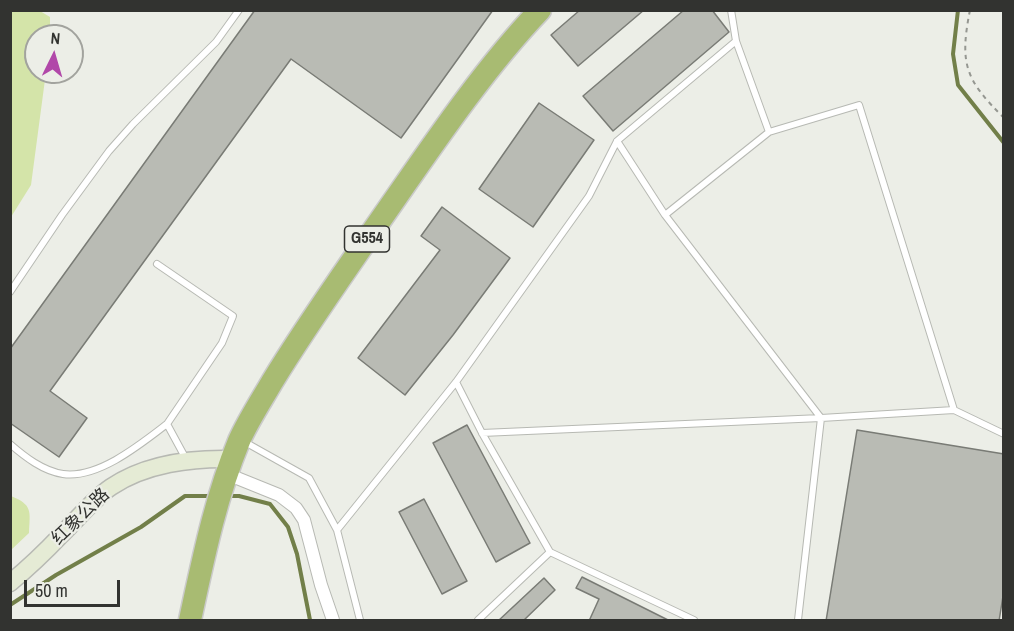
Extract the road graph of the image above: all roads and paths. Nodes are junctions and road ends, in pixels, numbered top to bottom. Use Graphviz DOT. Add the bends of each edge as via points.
graph roads {
  1 [pos="239,10"];
  2 [pos="540,10"];
  3 [pos="731,10"];
  4 [pos="970,10"];
  5 [pos="736,40"];
  6 [pos="1004,118"];
  7 [pos="769,132"];
  8 [pos="617,141"];
  9 [pos="665,215"];
  10 [pos="157,264"];
  11 [pos="10,292"];
  12 [pos="456,382"];
  13 [pos="954,410"];
  14 [pos="821,418"];
  15 [pos="167,424"];
  16 [pos="482,433"];
  17 [pos="1004,434"];
  18 [pos="10,444"];
  19 [pos="187,462"];
  20 [pos="230,465"];
  21 [pos="337,530"];
  22 [pos="550,552"];
  23 [pos="10,583"];
  24 [pos="190,621"];
  25 [pos="333,621"];
  26 [pos="360,621"];
  27 [pos="478,621"];
  28 [pos="694,621"];
  29 [pos="798,621"];
  1 -- 11 [label="lane" via="216,42 109,151"];
  2 -- 20 [label="highway, G554" via="476,88 357,253 280,370"];
  3 -- 5 [label="lane"];
  4 -- 6 [label="path" via="966,34 968,72 976,88"];
  5 -- 7 [label="lane"];
  5 -- 8 [label="lane"];
  7 -- 9 [label="lane"];
  7 -- 13 [label="lane" via="859,105"];
  8 -- 9 [label="lane"];
  8 -- 12 [label="lane" via="589,196"];
  9 -- 14 [label="lane"];
  10 -- 15 [label="lane" via="233,316 222,343"];
  12 -- 16 [label="lane"];
  12 -- 21 [label="lane"];
  13 -- 14 [label="lane"];
  13 -- 17 [label="lane"];
  14 -- 16 [label="lane"];
  14 -- 29 [label="lane"];
  15 -- 18 [label="lane" via="105,465 75,475 44,467"];
  15 -- 19 [label="lane"];
  16 -- 22 [label="lane"];
  19 -- 20 [label="main road, 红象公路"];
  19 -- 23 [label="main road, 红象公路" via="138,473 111,487"];
  20 -- 21 [label="lane" via="309,478"];
  20 -- 24 [label="highway, G554"];
  20 -- 25 [label="street" via="279,495 304,520"];
  21 -- 26 [label="lane"];
  22 -- 27 [label="lane"];
  22 -- 28 [label="lane"];
}
